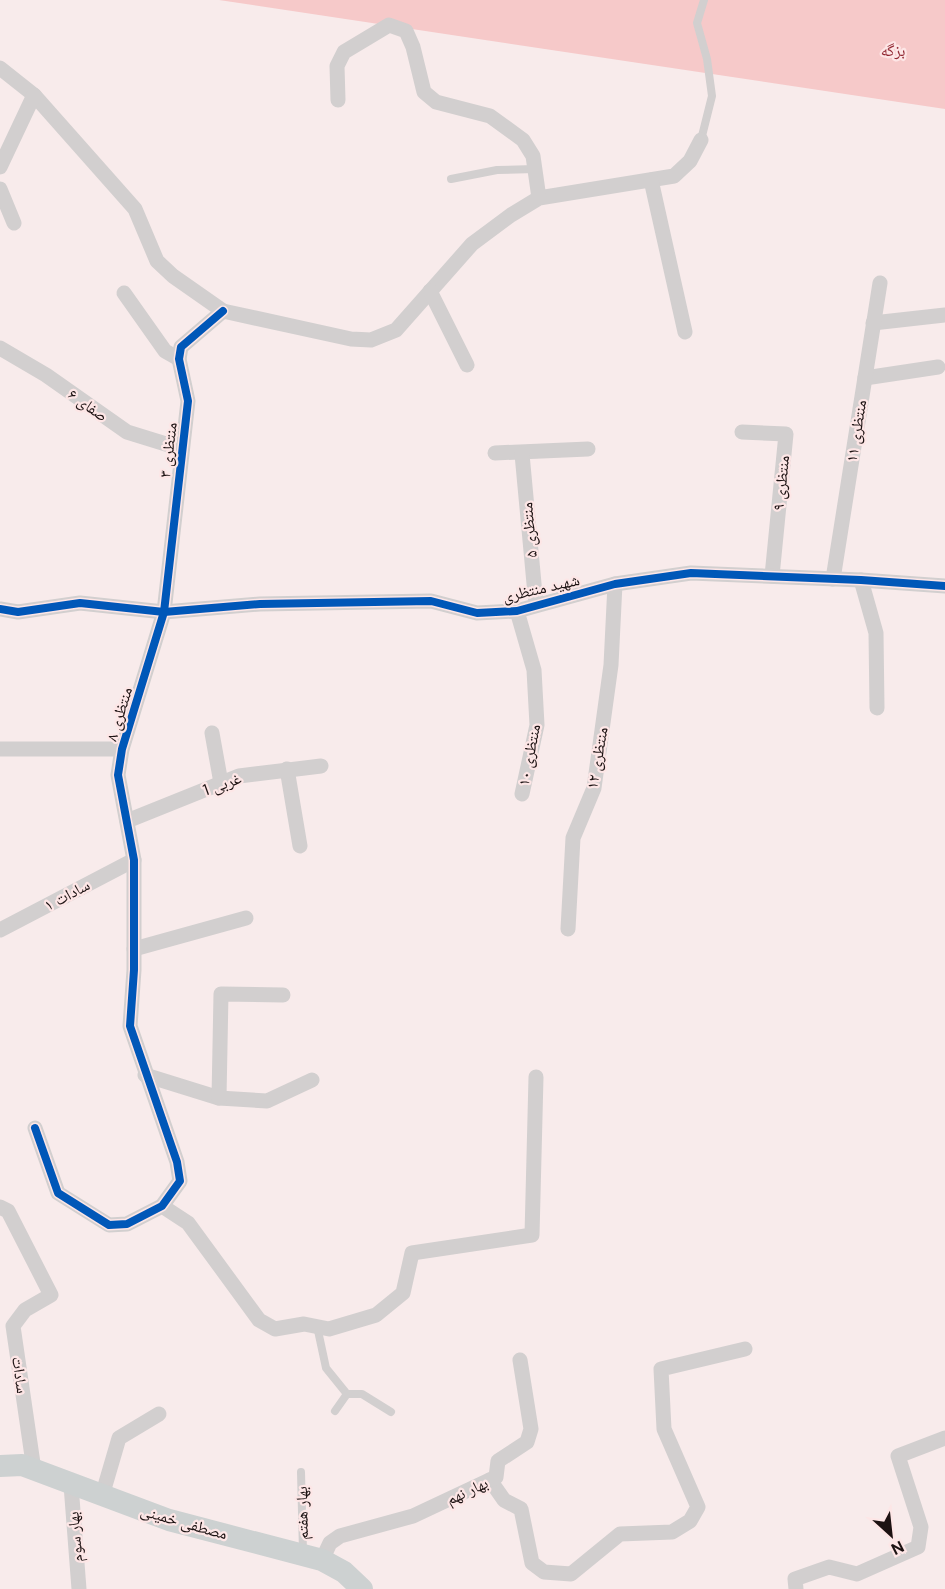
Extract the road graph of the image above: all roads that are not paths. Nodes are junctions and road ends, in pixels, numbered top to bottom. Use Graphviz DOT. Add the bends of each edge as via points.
graph roads {
  1 [pos="704,0"];
  2 [pos="0,68"];
  3 [pos="34,95"];
  4 [pos="338,100"];
  5 [pos="701,140"];
  6 [pos="0,167"];
  7 [pos="535,169"];
  8 [pos="450,179"];
  9 [pos="651,180"];
  10 [pos="0,189"];
  11 [pos="539,198"];
  12 [pos="14,223"];
  13 [pos="880,283"];
  14 [pos="430,291"];
  15 [pos="124,293"];
  16 [pos="223,311"];
  17 [pos="945,315"];
  18 [pos="873,323"];
  19 [pos="685,332"];
  20 [pos="0,348"];
  21 [pos="179,359"];
  22 [pos="467,365"];
  23 [pos="938,367"];
  24 [pos="865,378"];
  25 [pos="742,432"];
  26 [pos="182,449"];
  27 [pos="588,449"];
  28 [pos="495,453"];
  29 [pos="522,454"];
  30 [pos="772,576"];
  31 [pos="832,579"];
  32 [pos="861,580"];
  33 [pos="615,584"];
  34 [pos="945,586"];
  35 [pos="536,605"];
  36 [pos="0,609"];
  37 [pos="517,611"];
  38 [pos="164,612"];
  39 [pos="877,708"];
  40 [pos="212,733"];
  41 [pos="0,749"];
  42 [pos="122,749"];
  43 [pos="321,766"];
  44 [pos="287,770"];
  45 [pos="221,783"];
  46 [pos="522,794"];
  47 [pos="127,821"];
  48 [pos="300,846"];
  49 [pos="134,860"];
  50 [pos="246,918"];
  51 [pos="568,929"];
  52 [pos="0,930"];
  53 [pos="134,949"];
  54 [pos="283,995"];
  55 [pos="146,1075"];
  56 [pos="536,1077"];
  57 [pos="312,1080"];
  58 [pos="219,1098"];
  59 [pos="35,1128"];
  60 [pos="162,1206"];
  61 [pos="0,1207"];
  62 [pos="317,1326"];
  63 [pos="745,1348"];
  64 [pos="520,1360"];
  65 [pos="347,1394"];
  66 [pos="335,1411"];
  67 [pos="392,1412"];
  68 [pos="159,1414"];
  69 [pos="945,1438"];
  70 [pos="0,1466"];
  71 [pos="34,1470"];
  72 [pos="301,1472"];
  73 [pos="490,1480"];
  74 [pos="71,1485"];
  75 [pos="102,1496"];
  76 [pos="312,1557"];
  77 [pos="79,1589"];
  78 [pos="362,1589"];
  79 [pos="796,1589"];
  1 -- 5 [label="lane" via="697,23 712,96"];
  2 -- 3 [label="street"];
  3 -- 6 [label="street"];
  3 -- 16 [label="street" via="135,209 157,261"];
  4 -- 7 [label="street" via="337,66 344,52 389,25 406,31 424,92 436,102 490,116 523,140 533,156"];
  5 -- 9 [label="street" via="690,160 674,176"];
  7 -- 8 [label="lane" via="496,170"];
  7 -- 11 [label="street"];
  9 -- 11 [label="street"];
  9 -- 19 [label="street"];
  10 -- 12 [label="street"];
  11 -- 14 [label="street" via="472,244"];
  13 -- 18 [label="street, منتظری ۱۱"];
  14 -- 16 [label="street" via="396,330 371,340"];
  14 -- 22 [label="street"];
  15 -- 21 [label="street" via="165,351"];
  16 -- 21 [label="street" via="181,347"];
  17 -- 18 [label="street"];
  18 -- 24 [label="street, منتظری ۱۱"];
  20 -- 26 [label="street, صفای ۶" via="127,432"];
  21 -- 26 [label="street, منتظری ۳" via="188,401"];
  23 -- 24 [label="street"];
  24 -- 31 [label="street, منتظری ۱۱"];
  25 -- 30 [label="street, منتظری ۹" via="786,434"];
  26 -- 38 [label="street, منتظری ۳"];
  27 -- 29 [label="street"];
  28 -- 29 [label="street"];
  29 -- 35 [label="street, منتظری ۵"];
  30 -- 31 [label="street, شهید منتظری"];
  30 -- 33 [label="street, شهید منتظری" via="691,573"];
  31 -- 32 [label="street, شهید منتظری"];
  32 -- 34 [label="street, شهید منتظری"];
  32 -- 39 [label="street" via="876,633"];
  33 -- 35 [label="street, شهید منتظری"];
  33 -- 51 [label="street, منتظری ۱۲" via="611,665 594,788 573,838"];
  35 -- 37 [label="street, شهید منتظری"];
  36 -- 38 [label="street, شهید منتظری" via="18,612 80,603"];
  37 -- 38 [label="street, شهید منتظری" via="477,613 431,601 260,604"];
  37 -- 46 [label="street, منتظری ۱۰" via="534,670 537,725"];
  38 -- 42 [label="street, منتظری ۸"];
  40 -- 45 [label="street"];
  41 -- 42 [label="street"];
  42 -- 47 [label="street, منتظری ۸" via="118,775"];
  43 -- 44 [label="street, غربی 1"];
  44 -- 45 [label="street, غربی 1" via="239,776"];
  44 -- 48 [label="street"];
  45 -- 47 [label="street, غربی 1"];
  47 -- 49 [label="street, منتظری ۸"];
  49 -- 52 [label="street, سادات ۱"];
  49 -- 53 [label="street, منتظری ۸"];
  50 -- 53 [label="street"];
  53 -- 55 [label="street, منتظری ۸" via="130,1026"];
  54 -- 58 [label="street" via="221,994"];
  55 -- 58 [label="street"];
  55 -- 60 [label="street, منتظری ۸" via="177,1161 180,1181"];
  56 -- 62 [label="street" via="532,1235 412,1253 403,1293 376,1315 328,1329"];
  57 -- 58 [label="street" via="267,1101"];
  59 -- 60 [label="street" via="58,1193 109,1225 127,1224"];
  60 -- 62 [label="street" via="188,1223 259,1320 275,1329"];
  61 -- 71 [label="street, سادات" via="8,1211 51,1295 25,1310 13,1326"];
  62 -- 65 [label="lane" via="326,1368"];
  63 -- 73 [label="street" via="661,1369 664,1429 698,1507 690,1521 672,1532 620,1534 571,1574 544,1572 532,1563 520,1509 504,1500"];
  64 -- 73 [label="street, بهار نهم" via="531,1429 527,1442 498,1461 496,1477"];
  65 -- 66 [label="lane"];
  65 -- 67 [label="lane" via="362,1394"];
  68 -- 75 [label="street" via="119,1438"];
  69 -- 79 [label="street" via="898,1456 921,1527 918,1547 857,1574 829,1567 795,1579"];
  70 -- 71 [label="street, مصطفی خمینی" via="22,1465"];
  71 -- 74 [label="street, مصطفی خمینی"];
  72 -- 76 [label="lane, بهار هفتم"];
  73 -- 76 [label="street, بهار نهم" via="413,1516 340,1536"];
  74 -- 75 [label="street, مصطفی خمینی"];
  74 -- 77 [label="street, بهار سوم"];
  75 -- 76 [label="street, مصطفی خمینی" via="169,1520"];
  76 -- 78 [label="street, مصطفی خمینی" via="344,1572"];
}
